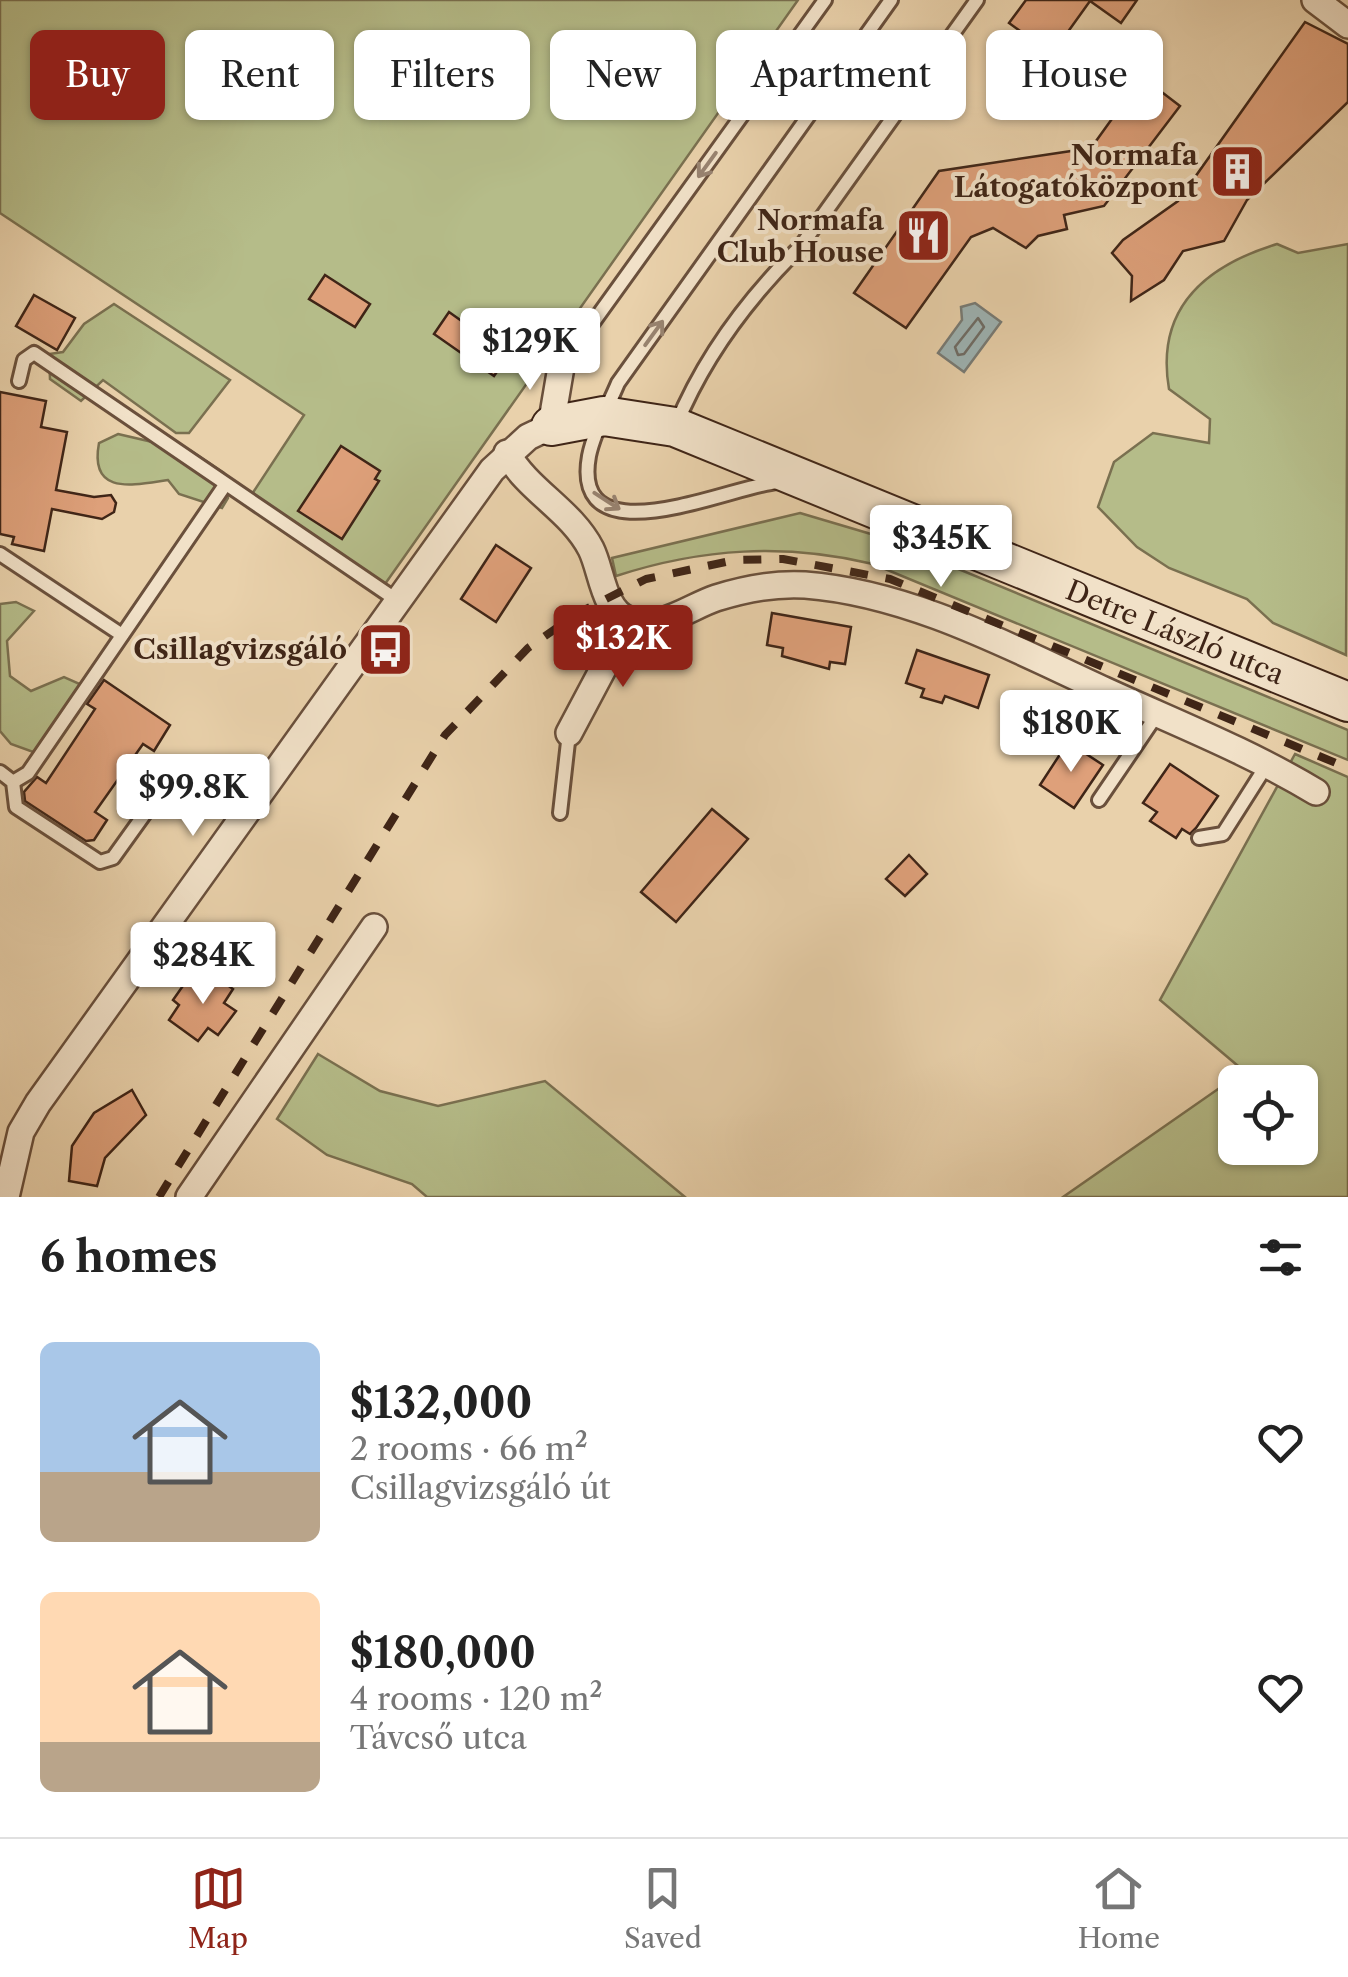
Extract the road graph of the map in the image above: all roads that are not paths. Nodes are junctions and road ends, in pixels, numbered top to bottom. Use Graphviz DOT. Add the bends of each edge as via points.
graph roads {
  1 [pos="825,0"];
  2 [pos="892,0"];
  3 [pos="976,0"];
  4 [pos="1315,0"];
  5 [pos="1348,25"];
  6 [pos="561,367"];
  7 [pos="19,381"];
  8 [pos="604,416"];
  9 [pos="552,426"];
  10 [pos="675,427"];
  11 [pos="507,453"];
  12 [pos="800,480"];
  13 [pos="224,485"];
  14 [pos="0,554"];
  15 [pos="398,601"];
  16 [pos="629,620"];
  17 [pos="122,635"];
  18 [pos="1114,694"];
  19 [pos="1348,702"];
  20 [pos="1158,713"];
  21 [pos="568,733"];
  22 [pos="1088,742"];
  23 [pos="1268,763"];
  24 [pos="0,772"];
  25 [pos="13,782"];
  26 [pos="1316,792"];
  27 [pos="156,798"];
  28 [pos="1099,800"];
  29 [pos="560,814"];
  30 [pos="1199,838"];
  31 [pos="374,926"];
  32 [pos="6,1197"];
  33 [pos="189,1197"];
  1 -- 6 [label="lane, one-way"];
  8 -- 2 [label="lane, one-way" via="618,383"];
  3 -- 10 [label="lane" via="823,216 696,376"];
  4 -- 5 [label="street"];
  6 -- 9 [label="street"];
  7 -- 13 [label="lane" via="24,360 34,352"];
  8 -- 9 [label="street, Detre László utca"];
  8 -- 10 [label="street, Detre László utca"];
  8 -- 12 [label="lane, one-way" via="590,453 590,489 620,511 680,508 753,484"];
  9 -- 11 [label="street"];
  10 -- 12 [label="street, Detre László utca"];
  11 -- 15 [label="street"];
  11 -- 16 [label="street" via="581,532 614,609"];
  12 -- 19 [label="street, Detre László utca"];
  13 -- 15 [label="lane"];
  13 -- 17 [label="lane"];
  14 -- 17 [label="lane"];
  15 -- 32 [label="street" via="38,1103 21,1132"];
  16 -- 18 [label="street" via="676,617 712,599 768,585 846,591 925,613"];
  16 -- 21 [label="street"];
  17 -- 25 [label="lane" via="28,773"];
  18 -- 20 [label="street"];
  18 -- 22 [label="lane"];
  20 -- 23 [label="street"];
  20 -- 28 [label="lane"];
  21 -- 29 [label="lane"];
  23 -- 26 [label="street"];
  23 -- 30 [label="lane" via="1223,834"];
  24 -- 25 [label="lane"];
  25 -- 27 [label="lane" via="16,807 100,862 113,858"];
  31 -- 33 [label="street"];
}
